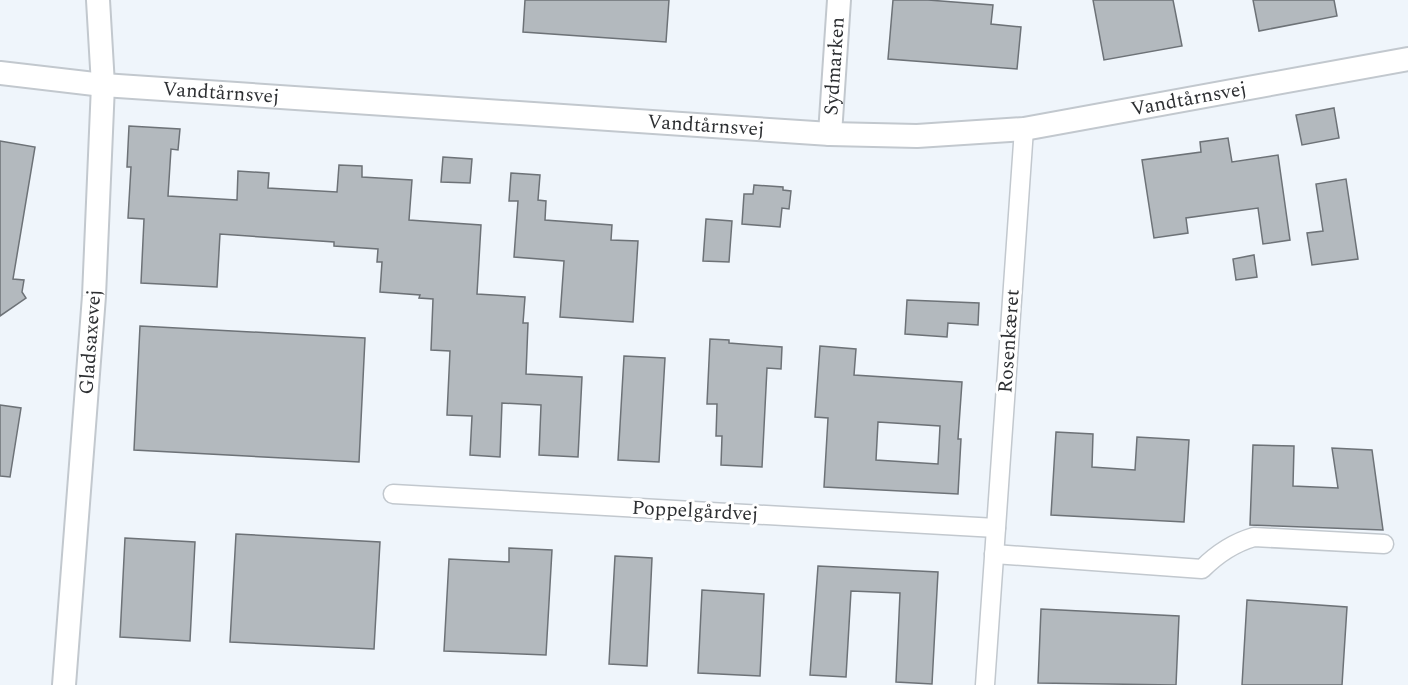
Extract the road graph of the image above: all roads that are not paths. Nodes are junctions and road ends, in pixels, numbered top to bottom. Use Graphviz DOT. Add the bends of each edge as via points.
graph roads {
  1 [pos="98,0"];
  2 [pos="839,0"];
  3 [pos="1408,58"];
  4 [pos="0,73"];
  5 [pos="103,85"];
  6 [pos="1024,129"];
  7 [pos="830,134"];
  8 [pos="393,494"];
  9 [pos="996,528"];
  10 [pos="1384,544"];
  11 [pos="994,554"];
  12 [pos="64,685"];
  13 [pos="985,685"];
  1 -- 5 [label="street, Gladsaxevej"];
  2 -- 7 [label="street, Sydmarken"];
  3 -- 6 [label="street, Vandtårnsvej"];
  4 -- 5 [label="street, Vandtårnsvej"];
  5 -- 7 [label="street, Vandtårnsvej"];
  5 -- 12 [label="street, Gladsaxevej" via="94,296"];
  6 -- 7 [label="street, Vandtårnsvej" via="917,136"];
  6 -- 9 [label="street, Rosenkæret"];
  8 -- 9 [label="street, Poppelgårdvej"];
  9 -- 11 [label="street, Rosenkæret"];
  10 -- 11 [label="street" via="1254,537 1216,555 1202,569"];
  11 -- 13 [label="street, Rosenkæret"];
}
